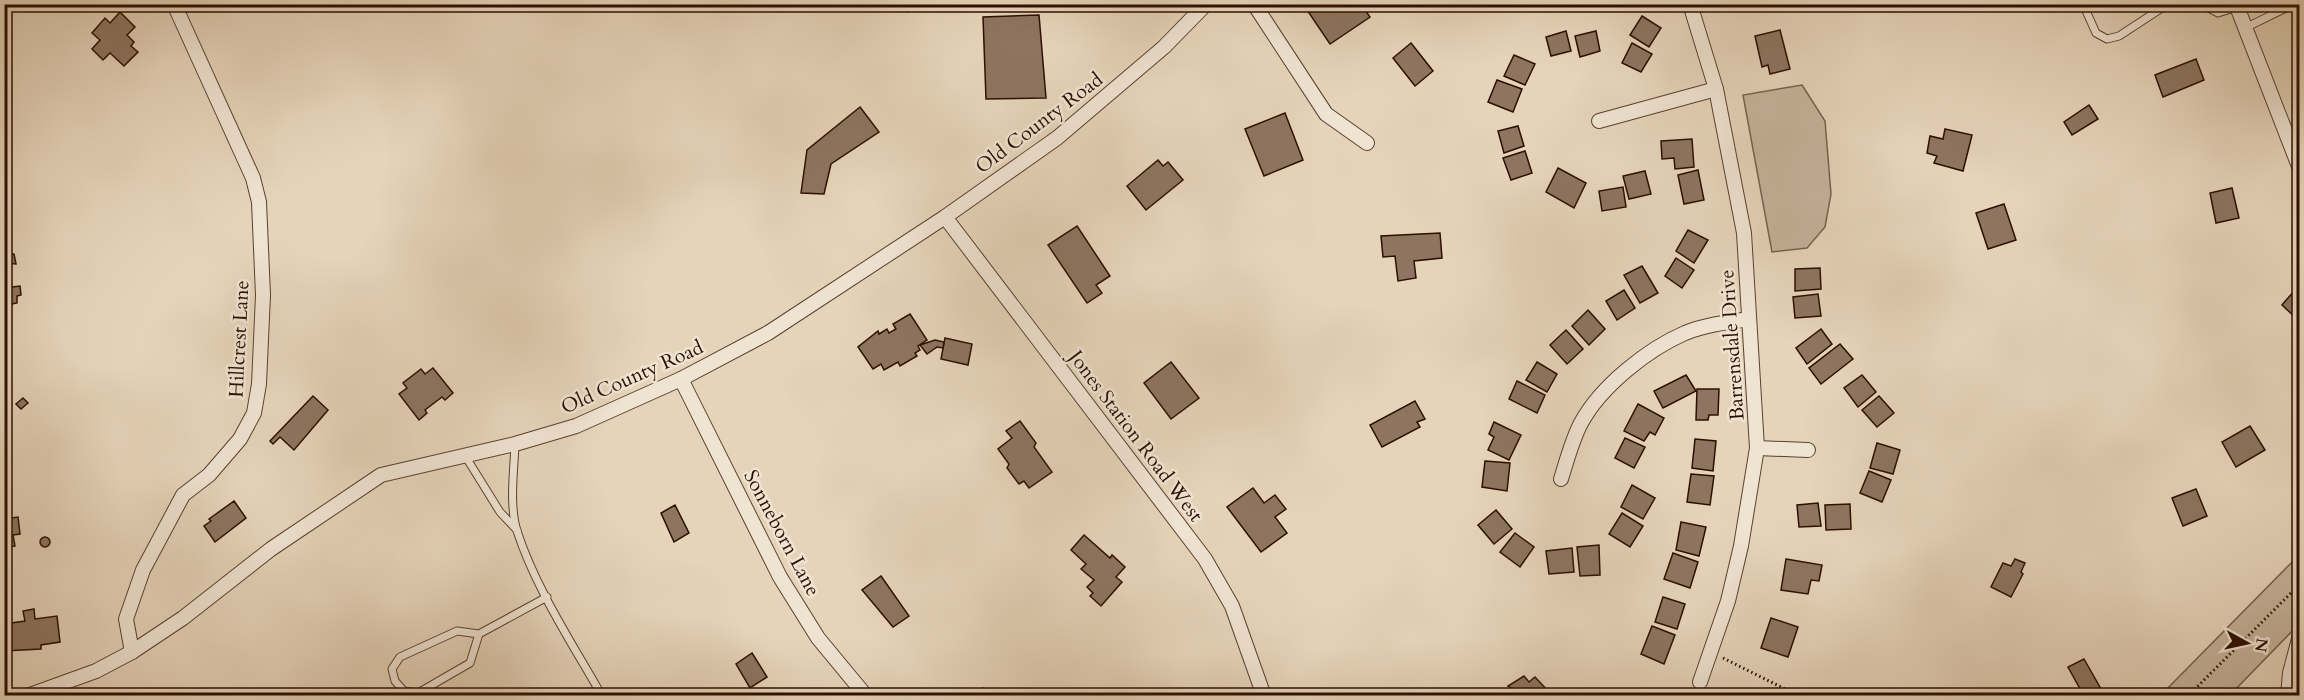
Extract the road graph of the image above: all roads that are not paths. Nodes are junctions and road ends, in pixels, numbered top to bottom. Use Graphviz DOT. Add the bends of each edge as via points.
graph roads {
  1 [pos="174,4"];
  2 [pos="1206,4"];
  3 [pos="1254,4"];
  4 [pos="1690,4"];
  5 [pos="2083,4"];
  6 [pos="2168,4"];
  7 [pos="2202,4"];
  8 [pos="2294,4"];
  9 [pos="2237,6"];
  10 [pos="2245,28"];
  11 [pos="1716,89"];
  12 [pos="1599,121"];
  13 [pos="1366,143"];
  14 [pos="2300,169"];
  15 [pos="945,217"];
  16 [pos="1749,319"];
  17 [pos="681,379"];
  18 [pos="515,444"];
  19 [pos="1757,448"];
  20 [pos="1808,450"];
  21 [pos="464,454"];
  22 [pos="1561,479"];
  23 [pos="517,530"];
  24 [pos="547,597"];
  25 [pos="479,634"];
  26 [pos="2300,635"];
  27 [pos="132,652"];
  28 [pos="1700,681"];
  29 [pos="27,696"];
  30 [pos="602,696"];
  31 [pos="866,696"];
  32 [pos="1264,696"];
  33 [pos="2288,696"];
  1 -- 27 [label="street, Hillcrest Lane" via="253,178 259,202 263,295 260,384 254,413 240,439 183,495 143,570 126,619"];
  2 -- 15 [label="street, Old County Road" via="1164,47 1057,138"];
  3 -- 13 [label="street" via="1326,114"];
  4 -- 11 [label="street, Barrensdale Drive"];
  5 -- 6 [label="lane" via="2096,33 2108,39"];
  7 -- 9 [label="lane" via="2217,14"];
  8 -- 10 [label="lane"];
  9 -- 10 [label="street"];
  10 -- 14 [label="street"];
  11 -- 12 [label="street"];
  11 -- 16 [label="street, Barrensdale Drive" via="1744,233"];
  15 -- 17 [label="street, Old County Road" via="768,333"];
  15 -- 32 [label="street, Jones Station Road West" via="1205,559 1232,606"];
  16 -- 19 [label="street, Barrensdale Drive"];
  16 -- 22 [label="street" via="1686,333 1616,379 1582,421"];
  17 -- 18 [label="street, Old County Road" via="576,426"];
  17 -- 31 [label="street, Sonneborn Lane" via="780,577 818,638"];
  18 -- 21 [label="street, Old County Road"];
  18 -- 23 [label="lane"];
  19 -- 20 [label="street"];
  19 -- 28 [label="street, Barrensdale Drive" via="1742,546"];
  21 -- 23 [label="lane" via="500,512"];
  21 -- 27 [label="street, Old County Road" via="381,475 352,492"];
  23 -- 24 [label="lane"];
  24 -- 25 [label="lane"];
  24 -- 30 [label="lane"];
  25 -- 25 [label="lane" via="457,631 400,657 392,669 395,681 404,691 418,693 470,663"];
  26 -- 33 [label="street"];
  27 -- 29 [label="street, Old County Road" via="96,671"];
}
